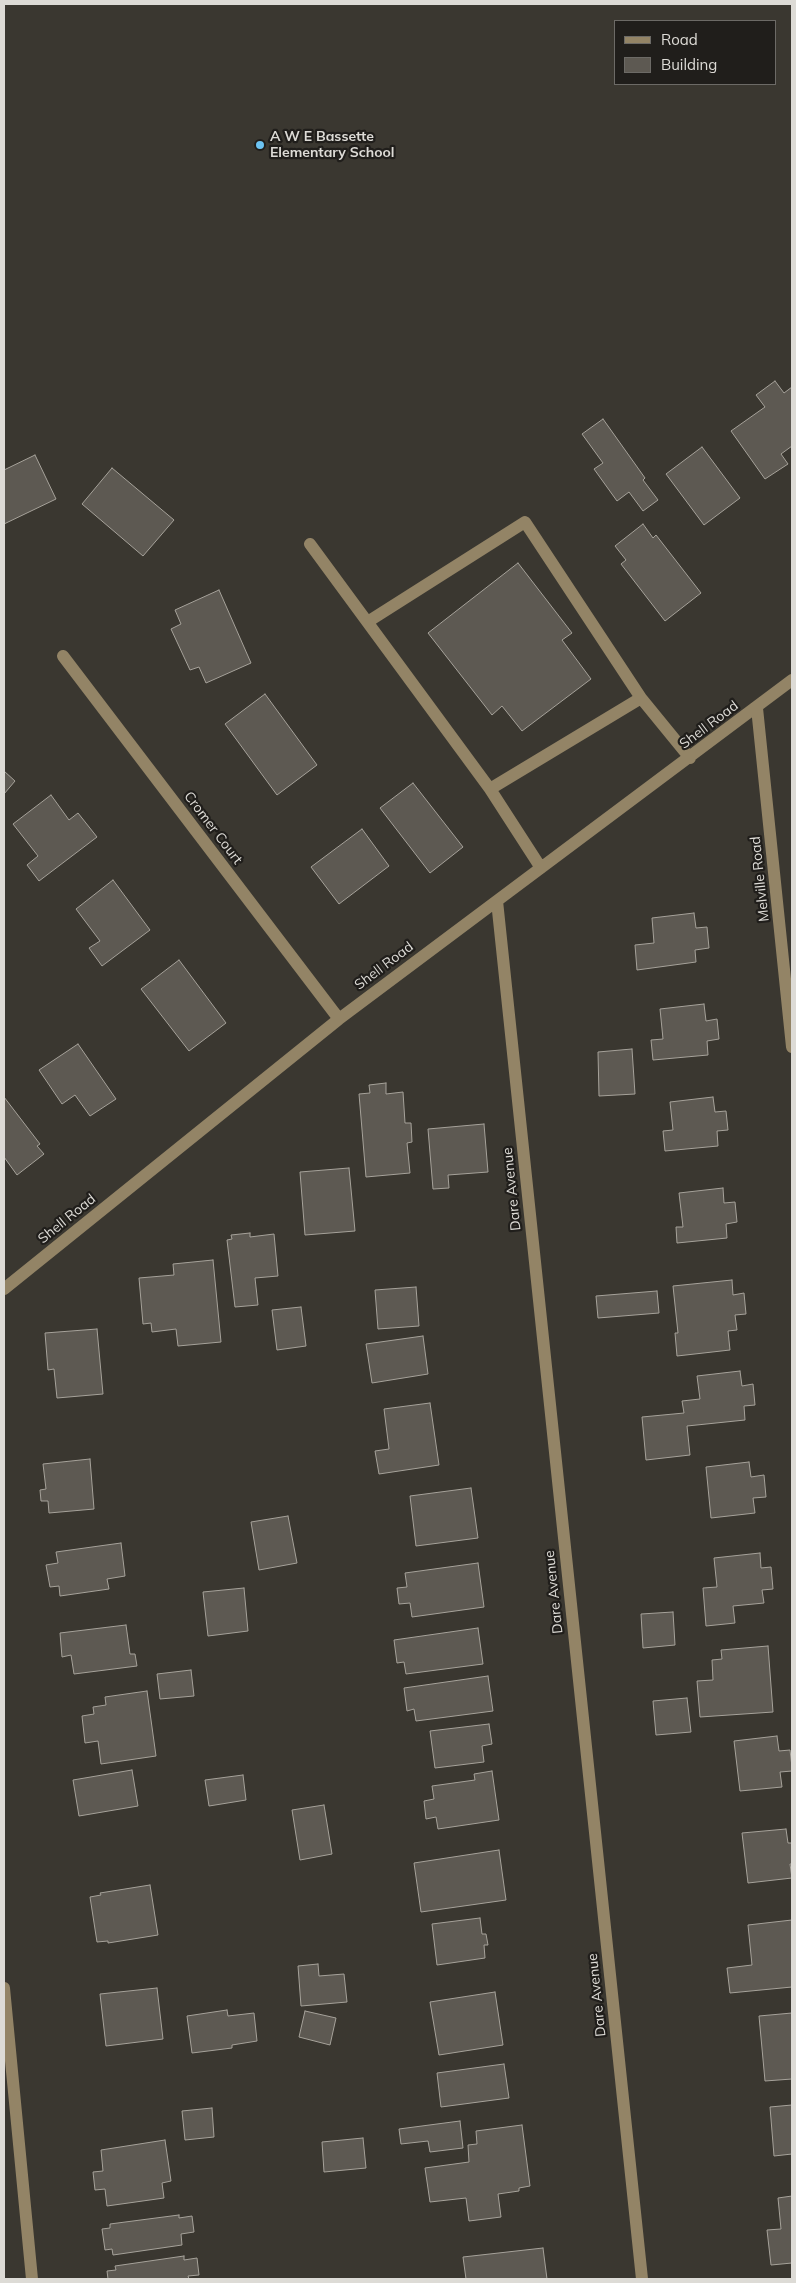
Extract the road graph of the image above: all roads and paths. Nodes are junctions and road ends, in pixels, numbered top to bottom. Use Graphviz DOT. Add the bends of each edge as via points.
graph roads {
  1 [pos="310,544"];
  2 [pos="369,621"];
  3 [pos="63,656"];
  4 [pos="792,680"];
  5 [pos="641,698"];
  6 [pos="757,708"];
  7 [pos="690,758"];
  8 [pos="490,789"];
  9 [pos="541,868"];
  10 [pos="497,902"];
  11 [pos="339,1019"];
  12 [pos="792,1047"];
  13 [pos="4,1289"];
  14 [pos="4,1988"];
  15 [pos="32,2279"];
  16 [pos="642,2279"];
  1 -- 2 [label="street"];
  2 -- 5 [label="street" via="525,522"];
  2 -- 8 [label="street"];
  3 -- 11 [label="street, Cromer Court"];
  4 -- 6 [label="street, Shell Road"];
  5 -- 7 [label="street"];
  5 -- 8 [label="street"];
  6 -- 7 [label="street, Shell Road"];
  6 -- 12 [label="street, Melville Road"];
  7 -- 9 [label="street, Shell Road"];
  8 -- 9 [label="street"];
  9 -- 10 [label="street, Shell Road"];
  10 -- 11 [label="street, Shell Road"];
  10 -- 16 [label="street, Dare Avenue"];
  11 -- 13 [label="street, Shell Road"];
  14 -- 15 [label="street"];
}
